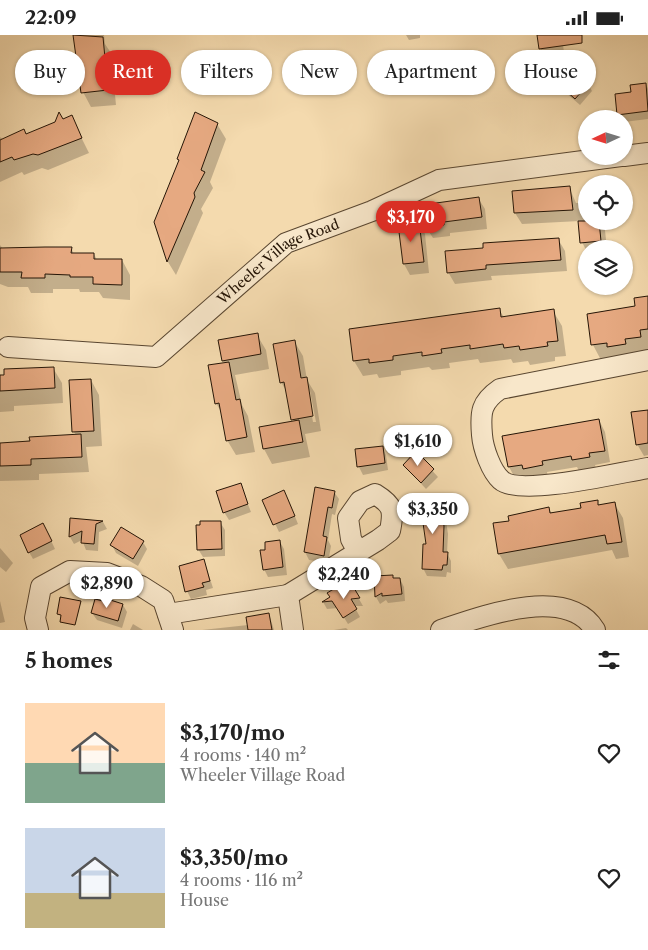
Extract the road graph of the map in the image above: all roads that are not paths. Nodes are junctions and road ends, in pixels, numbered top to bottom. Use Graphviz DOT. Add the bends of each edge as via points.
graph roads {
  1 [pos="648,153"];
  2 [pos="633,155"];
  3 [pos="578,162"];
  4 [pos="8,347"];
  5 [pos="648,360"];
  6 [pos="648,468"];
  7 [pos="358,552"];
  8 [pos="288,595"];
  9 [pos="170,622"];
  10 [pos="38,630"];
  11 [pos="293,630"];
  12 [pos="441,630"];
  13 [pos="594,630"];
  1 -- 2 [label="street, Wheeler Village Road"];
  3 -- 4 [label="street, Wheeler Village Road" via="439,180 372,211 286,243 156,357"];
  5 -- 6 [label="street" via="500,389 488,397 480,416 483,444 493,467 502,481 517,487 543,486"];
  7 -- 8 [label="street"];
  8 -- 9 [label="street"];
  8 -- 11 [label="street"];
  9 -- 10 [label="street" via="163,600 141,586 107,573 70,571 41,587 35,618"];
  12 -- 13 [label="street" via="487,615 527,607 554,607 572,611 590,622"];
}
